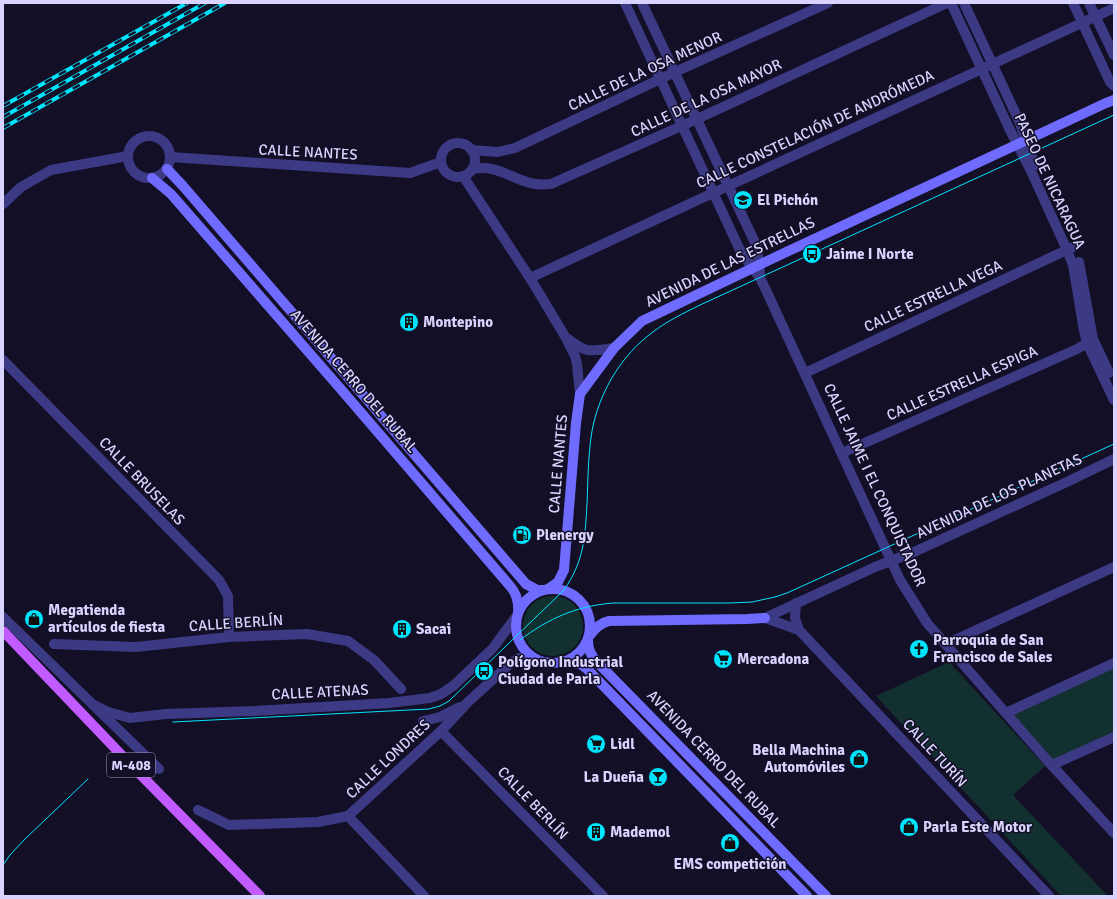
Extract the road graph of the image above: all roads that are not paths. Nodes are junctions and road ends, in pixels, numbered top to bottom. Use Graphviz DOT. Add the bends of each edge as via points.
graph roads {
  1 [pos="625,3"];
  2 [pos="828,3"];
  3 [pos="947,3"];
  4 [pos="952,3"];
  5 [pos="964,3"];
  6 [pos="1073,3"];
  7 [pos="1090,3"];
  8 [pos="646,4"];
  9 [pos="1114,8"];
  10 [pos="630,13"];
  11 [pos="1096,17"];
  12 [pos="1082,23"];
  13 [pos="1114,55"];
  14 [pos="992,64"];
  15 [pos="982,70"];
  16 [pos="675,72"];
  17 [pos="660,80"];
  18 [pos="1114,86"];
  19 [pos="1114,100"];
  20 [pos="697,119"];
  21 [pos="682,126"];
  22 [pos="1022,142"];
  23 [pos="471,150"];
  24 [pos="128,156"];
  25 [pos="170,157"];
  26 [pos="441,162"];
  27 [pos="167,169"];
  28 [pos="468,172"];
  29 [pos="152,178"];
  30 [pos="728,186"];
  31 [pos="713,193"];
  32 [pos="3,204"];
  33 [pos="1070,248"];
  34 [pos="756,266"];
  35 [pos="530,278"];
  36 [pos="566,338"];
  37 [pos="1090,341"];
  38 [pos="614,348"];
  39 [pos="3,360"];
  40 [pos="805,373"];
  41 [pos="1114,384"];
  42 [pos="580,394"];
  43 [pos="1114,400"];
  44 [pos="842,453"];
  45 [pos="1114,459"];
  46 [pos="891,560"];
  47 [pos="1114,567"];
  48 [pos="545,590"];
  49 [pos="796,603"];
  50 [pos="518,613"];
  51 [pos="765,618"];
  52 [pos="5,624"];
  53 [pos="799,630"];
  54 [pos="229,638"];
  55 [pos="589,639"];
  56 [pos="54,644"];
  57 [pos="946,644"];
  58 [pos="533,658"];
  59 [pos="566,661"];
  60 [pos="1114,663"];
  61 [pos="401,689"];
  62 [pos="412,700"];
  63 [pos="395,702"];
  64 [pos="468,702"];
  65 [pos="92,704"];
  66 [pos="1006,712"];
  67 [pos="423,721"];
  68 [pos="441,731"];
  69 [pos="1114,737"];
  70 [pos="1052,765"];
  71 [pos="159,769"];
  72 [pos="198,810"];
  73 [pos="348,816"];
  74 [pos="1110,822"];
  75 [pos="1114,833"];
  76 [pos="260,896"];
  77 [pos="424,896"];
  78 [pos="603,896"];
  79 [pos="807,896"];
  80 [pos="826,896"];
  81 [pos="1049,896"];
  1 -- 10 [label="street, CALLE JAIME I EL CONQUISTADOR"];
  2 -- 16 [label="street, CALLE DE LA OSA MENOR"];
  3 -- 20 [label="street, CALLE DE LA OSA MAYOR"];
  4 -- 15 [label="street, PASEO DE NICARAGUA"];
  5 -- 14 [label="street, PASEO DE NICARAGUA"];
  6 -- 12 [label="street"];
  7 -- 11 [label="street"];
  8 -- 10 [label="street"];
  8 -- 16 [label="street, CALLE JAIME I EL CONQUISTADOR"];
  9 -- 11 [label="street, CALLE CONSTELACIÓN DE ANDRÓMEDA"];
  10 -- 17 [label="street, CALLE JAIME I EL CONQUISTADOR"];
  11 -- 12 [label="street, CALLE CONSTELACIÓN DE ANDRÓMEDA"];
  11 -- 13 [label="street"];
  12 -- 14 [label="street, CALLE CONSTELACIÓN DE ANDRÓMEDA"];
  12 -- 18 [label="street"];
  14 -- 15 [label="street, CALLE CONSTELACIÓN DE ANDRÓMEDA"];
  14 -- 22 [label="street, PASEO DE NICARAGUA" via="1020,123"];
  15 -- 22 [label="street, PASEO DE NICARAGUA" via="1009,128"];
  15 -- 30 [label="street, CALLE CONSTELACIÓN DE ANDRÓMEDA"];
  16 -- 17 [label="street, CALLE DE LA OSA MENOR"];
  16 -- 20 [label="street, CALLE JAIME I EL CONQUISTADOR"];
  17 -- 21 [label="street, CALLE JAIME I EL CONQUISTADOR"];
  17 -- 23 [label="street, CALLE DE LA OSA MENOR" via="515,148 498,152"];
  19 -- 22 [label="street, AVENIDA DE LAS ESTRELLAS"];
  20 -- 21 [label="street, CALLE DE LA OSA MAYOR"];
  20 -- 30 [label="street, CALLE JAIME I EL CONQUISTADOR"];
  21 -- 28 [label="street, CALLE DE LA OSA MAYOR" via="551,184 536,184 501,171 481,168"];
  21 -- 31 [label="street, CALLE JAIME I EL CONQUISTADOR"];
  22 -- 33 [label="street, PASEO DE NICARAGUA" via="1030,153"];
  22 -- 34 [label="street, AVENIDA DE LAS ESTRELLAS"];
  23 -- 26 [label="street" via="462,144 452,144 444,151"];
  23 -- 28 [label="street" via="474,165"];
  24 -- 25 [label="street" via="133,143 146,136 160,139 166,144"];
  24 -- 29 [label="street" via="132,170 144,178"];
  24 -- 32 [label="street" via="51,170 21,187"];
  25 -- 26 [label="street, CALLE NANTES" via="410,173"];
  25 -- 27 [label="street"];
  26 -- 28 [label="street" via="443,168 453,176"];
  27 -- 29 [label="street" via="160,176"];
  27 -- 48 [label="street, AVENIDA CERRO DEL RUBAL" via="526,584 537,590"];
  28 -- 35 [label="street, CALLE NANTES"];
  29 -- 50 [label="street, AVENIDA CERRO DEL RUBAL" via="172,194 514,590 518,599"];
  30 -- 31 [label="street, CALLE CONSTELACIÓN DE ANDRÓMEDA"];
  30 -- 34 [label="street, CALLE JAIME I EL CONQUISTADOR" via="757,247"];
  31 -- 34 [label="street, CALLE JAIME I EL CONQUISTADOR" via="739,248"];
  31 -- 35 [label="street, CALLE CONSTELACIÓN DE ANDRÓMEDA"];
  33 -- 37 [label="street, PASEO DE NICARAGUA" via="1084,331"];
  33 -- 40 [label="street, CALLE ESTRELLA VEGA"];
  34 -- 38 [label="street, AVENIDA DE LAS ESTRELLAS" via="642,321"];
  34 -- 40 [label="street, CALLE JAIME I EL CONQUISTADOR"];
  35 -- 36 [label="street, CALLE NANTES"];
  36 -- 38 [label="street, CALLE NANTES" via="588,350"];
  36 -- 42 [label="street, CALLE NANTES" via="575,356"];
  37 -- 41 [label="street, PASEO DE NICARAGUA"];
  37 -- 43 [label="street, PASEO DE NICARAGUA"];
  37 -- 44 [label="street, CALLE ESTRELLA ESPIGA"];
  38 -- 42 [label="street, AVENIDA DE LAS ESTRELLAS"];
  39 -- 54 [label="street, CALLE BRUSELAS" via="218,580 228,596"];
  40 -- 44 [label="street, CALLE JAIME I EL CONQUISTADOR"];
  42 -- 48 [label="street, CALLE NANTES" via="564,570 558,582"];
  44 -- 46 [label="street, CALLE JAIME I EL CONQUISTADOR"];
  45 -- 46 [label="street, AVENIDA DE LOS PLANETAS" via="914,552"];
  46 -- 49 [label="street, AVENIDA DE LOS PLANETAS"];
  46 -- 57 [label="street, CALLE JAIME I EL CONQUISTADOR" via="900,580 928,623"];
  47 -- 57 [label="street"];
  48 -- 50 [label="street" via="527,599"];
  48 -- 55 [label="street" via="564,590 578,598 590,619"];
  49 -- 51 [label="street, AVENIDA DE LOS PLANETAS"];
  49 -- 53 [label="street" via="795,618"];
  50 -- 58 [label="street" via="518,636"];
  50 -- 62 [label="street, CALLE ATENAS" via="493,648 453,686 430,698"];
  51 -- 53 [label="street, CALLE TURÍN"];
  51 -- 55 [label="street, CALLE TURÍN" via="609,620 595,628"];
  52 -- 65 [label="street"];
  52 -- 76 [label="main road, M-408" via="131,765"];
  53 -- 81 [label="street, CALLE TURÍN"];
  54 -- 56 [label="street, CALLE BERLÍN" via="136,647"];
  54 -- 61 [label="street, CALLE BERLÍN" via="307,634 348,641 374,660"];
  55 -- 59 [label="street" via="582,650"];
  55 -- 80 [label="street, AVENIDA CERRO DEL RUBAL" via="588,647 597,662"];
  57 -- 66 [label="street, CALLE JAIME I EL CONQUISTADOR"];
  58 -- 59 [label="street" via="550,663"];
  58 -- 64 [label="street, CALLE LONDRES" via="515,660"];
  59 -- 79 [label="street, AVENIDA CERRO DEL RUBAL" via="576,661 584,666"];
  60 -- 66 [label="street"];
  61 -- 62 [label="street, CALLE BERLÍN"];
  61 -- 63 [label="street" via="400,698"];
  62 -- 63 [label="street, CALLE ATENAS"];
  63 -- 65 [label="street, CALLE ATENAS" via="130,718"];
  64 -- 67 [label="street" via="440,717"];
  64 -- 68 [label="street, CALLE LONDRES"];
  65 -- 71 [label="street"];
  66 -- 70 [label="street, CALLE JAIME I EL CONQUISTADOR"];
  68 -- 73 [label="street, CALLE LONDRES"];
  68 -- 78 [label="street, CALLE BERLÍN"];
  69 -- 70 [label="street"];
  70 -- 74 [label="street, CALLE JAIME I EL CONQUISTADOR"];
  72 -- 73 [label="street" via="229,825 318,822"];
  73 -- 77 [label="street, CALLE LONDRES"];
  74 -- 75 [label="street, CALLE JAIME I EL CONQUISTADOR"];
}
